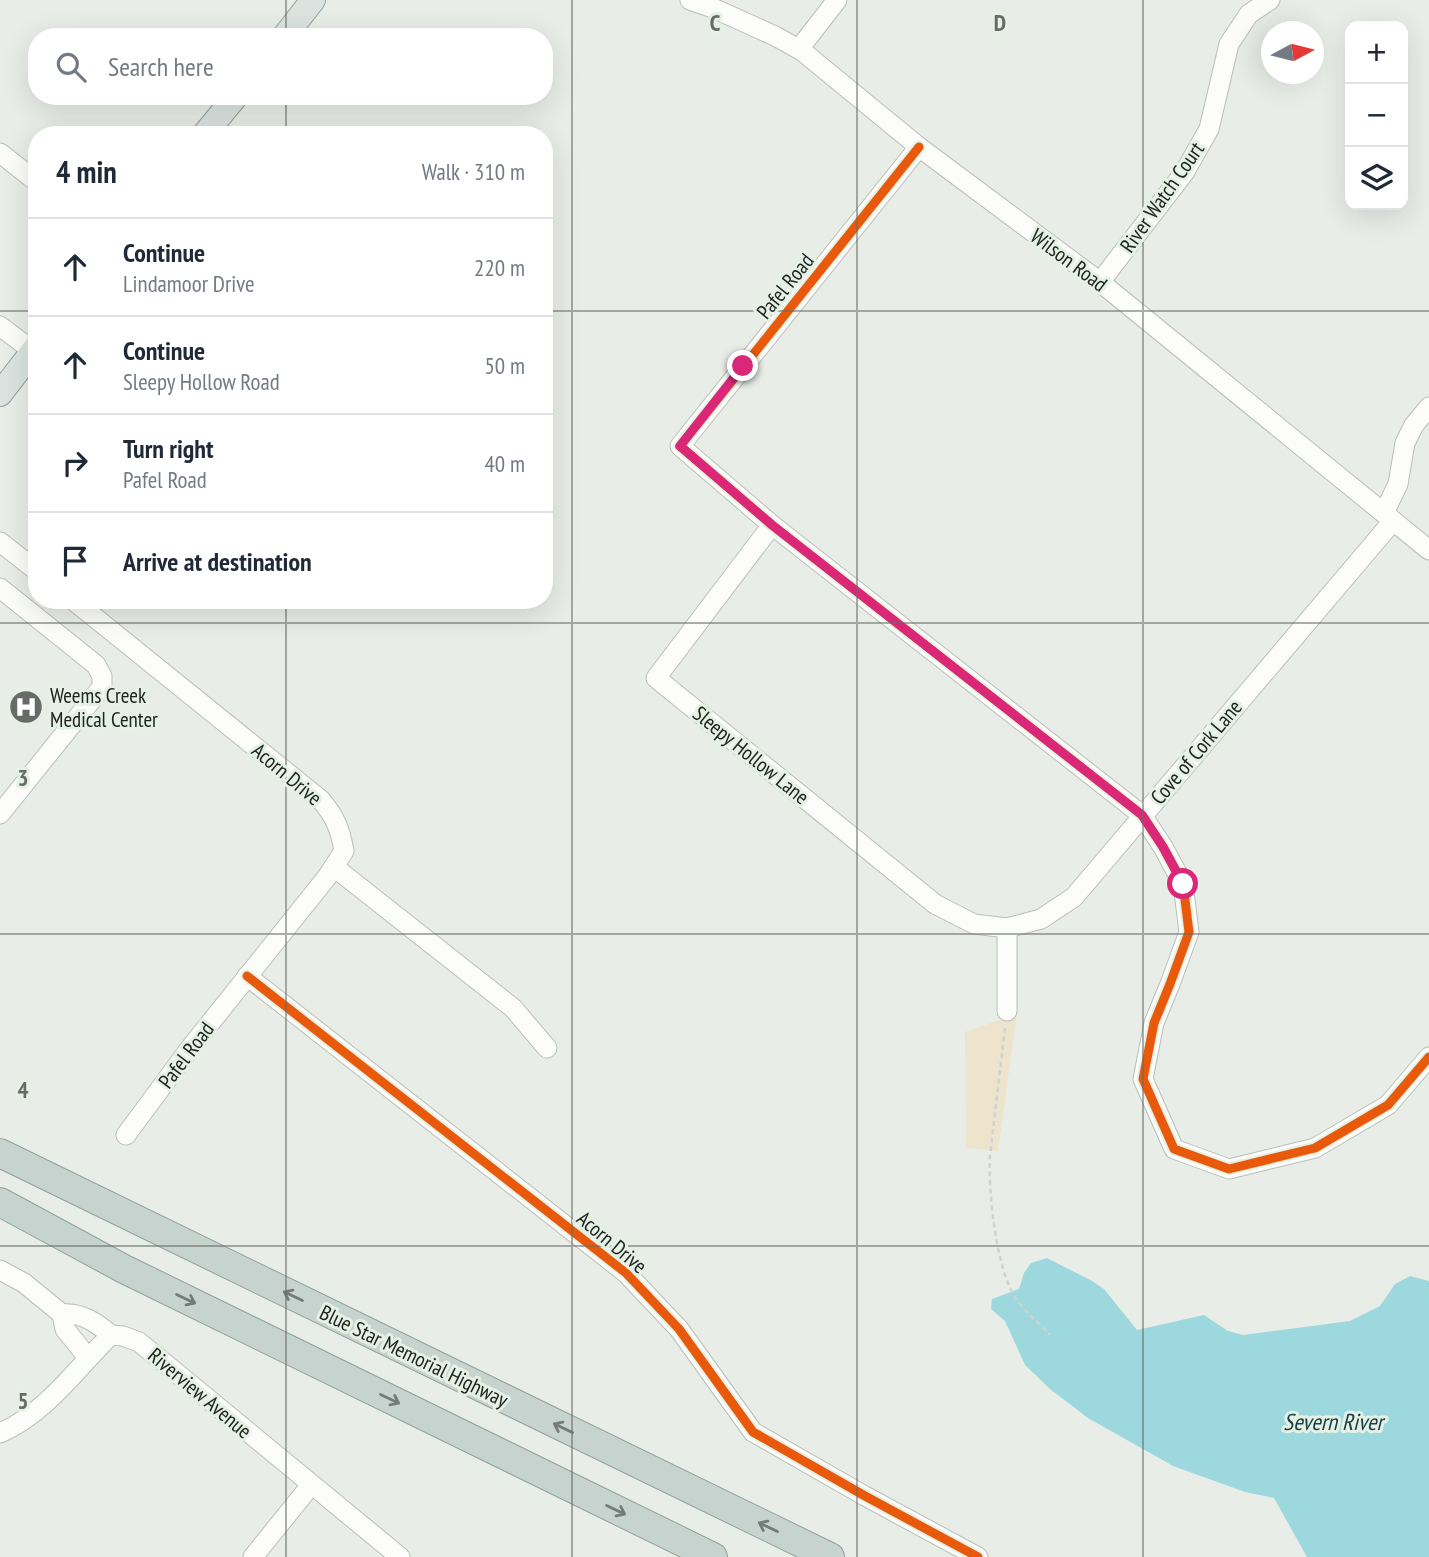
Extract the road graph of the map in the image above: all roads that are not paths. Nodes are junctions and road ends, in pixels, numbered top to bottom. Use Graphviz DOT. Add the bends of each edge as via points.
graph roads {
  1 [pos="313,0"];
  2 [pos="690,0"];
  3 [pos="837,0"];
  4 [pos="1270,0"];
  5 [pos="726,6"];
  6 [pos="291,28"];
  7 [pos="799,49"];
  8 [pos="229,105"];
  9 [pos="211,126"];
  10 [pos="919,147"];
  11 [pos="0,153"];
  12 [pos="28,175"];
  13 [pos="1100,282"];
  14 [pos="0,326"];
  15 [pos="28,344"];
  16 [pos="28,357"];
  17 [pos="0,394"];
  18 [pos="1429,407"];
  19 [pos="1389,517"];
  20 [pos="772,525"];
  21 [pos="0,541"];
  22 [pos="1429,550"];
  23 [pos="28,564"];
  24 [pos="0,587"];
  25 [pos="84,609"];
  26 [pos="0,814"];
  27 [pos="1142,815"];
  28 [pos="334,867"];
  29 [pos="1007,928"];
  30 [pos="247,976"];
  31 [pos="1007,1011"];
  32 [pos="547,1048"];
  33 [pos="1429,1057"];
  34 [pos="126,1135"];
  35 [pos="0,1144"];
  36 [pos="0,1153"];
  37 [pos="0,1202"];
  38 [pos="126,1214"];
  39 [pos="0,1215"];
  40 [pos="124,1269"];
  41 [pos="0,1270"];
  42 [pos="62,1314"];
  43 [pos="111,1335"];
  44 [pos="88,1357"];
  45 [pos="0,1433"];
  46 [pos="311,1485"];
  47 [pos="253,1557"];
  48 [pos="400,1557"];
  49 [pos="713,1557"];
  50 [pos="830,1557"];
  51 [pos="978,1557"];
  1 -- 6 [label="main road"];
  2 -- 5 [label="street, Wilson Road"];
  3 -- 7 [label="street"];
  4 -- 13 [label="street, River Watch Court" via="1249,14 1229,44 1209,130 1184,173"];
  5 -- 7 [label="street, Wilson Road"];
  7 -- 10 [label="street, Wilson Road"];
  8 -- 9 [label="main road"];
  10 -- 13 [label="street, Wilson Road"];
  10 -- 20 [label="street, Pafel Road" via="680,446"];
  11 -- 12 [label="street"];
  13 -- 19 [label="street, Wilson Road"];
  14 -- 15 [label="street"];
  16 -- 17 [label="main road"];
  18 -- 19 [label="street, Cove of Cork Lane" via="1405,443"];
  19 -- 22 [label="street, Wilson Road"];
  19 -- 27 [label="street, Cove of Cork Lane"];
  20 -- 27 [label="street"];
  20 -- 29 [label="street, Sleepy Hollow Lane" via="656,678 935,904 974,924"];
  21 -- 23 [label="street"];
  24 -- 26 [label="street" via="96,665 102,676 102,687"];
  25 -- 28 [label="street, Acorn Drive" via="321,800 341,832 344,851"];
  27 -- 29 [label="street, Cove of Cork Lane" via="1074,897 1041,919"];
  27 -- 33 [label="street" via="1183,884 1189,932 1154,1023 1143,1079 1174,1149 1229,1169 1315,1148 1388,1105"];
  28 -- 30 [label="street, Acorn Drive"];
  28 -- 32 [label="street" via="513,1008"];
  29 -- 31 [label="street"];
  30 -- 34 [label="street, Pafel Road"];
  30 -- 51 [label="street, Acorn Drive" via="626,1273 679,1329 753,1432"];
  35 -- 38 [label="highway"];
  36 -- 38 [label="highway, Blue Star Memorial Highway"];
  37 -- 40 [label="highway"];
  50 -- 38 [label="highway, Blue Star Memorial Highway, one-way"];
  39 -- 40 [label="highway"];
  40 -- 49 [label="highway, one-way"];
  41 -- 42 [label="street"];
  42 -- 43 [label="street, Riverview Avenue" via="73,1313 97,1323"];
  42 -- 44 [label="street" via="65,1329"];
  43 -- 44 [label="street"];
  43 -- 46 [label="street, Riverview Avenue" via="139,1342"];
  44 -- 45 [label="street" via="51,1399"];
  46 -- 47 [label="street"];
  46 -- 48 [label="street, Riverview Avenue"];
}
